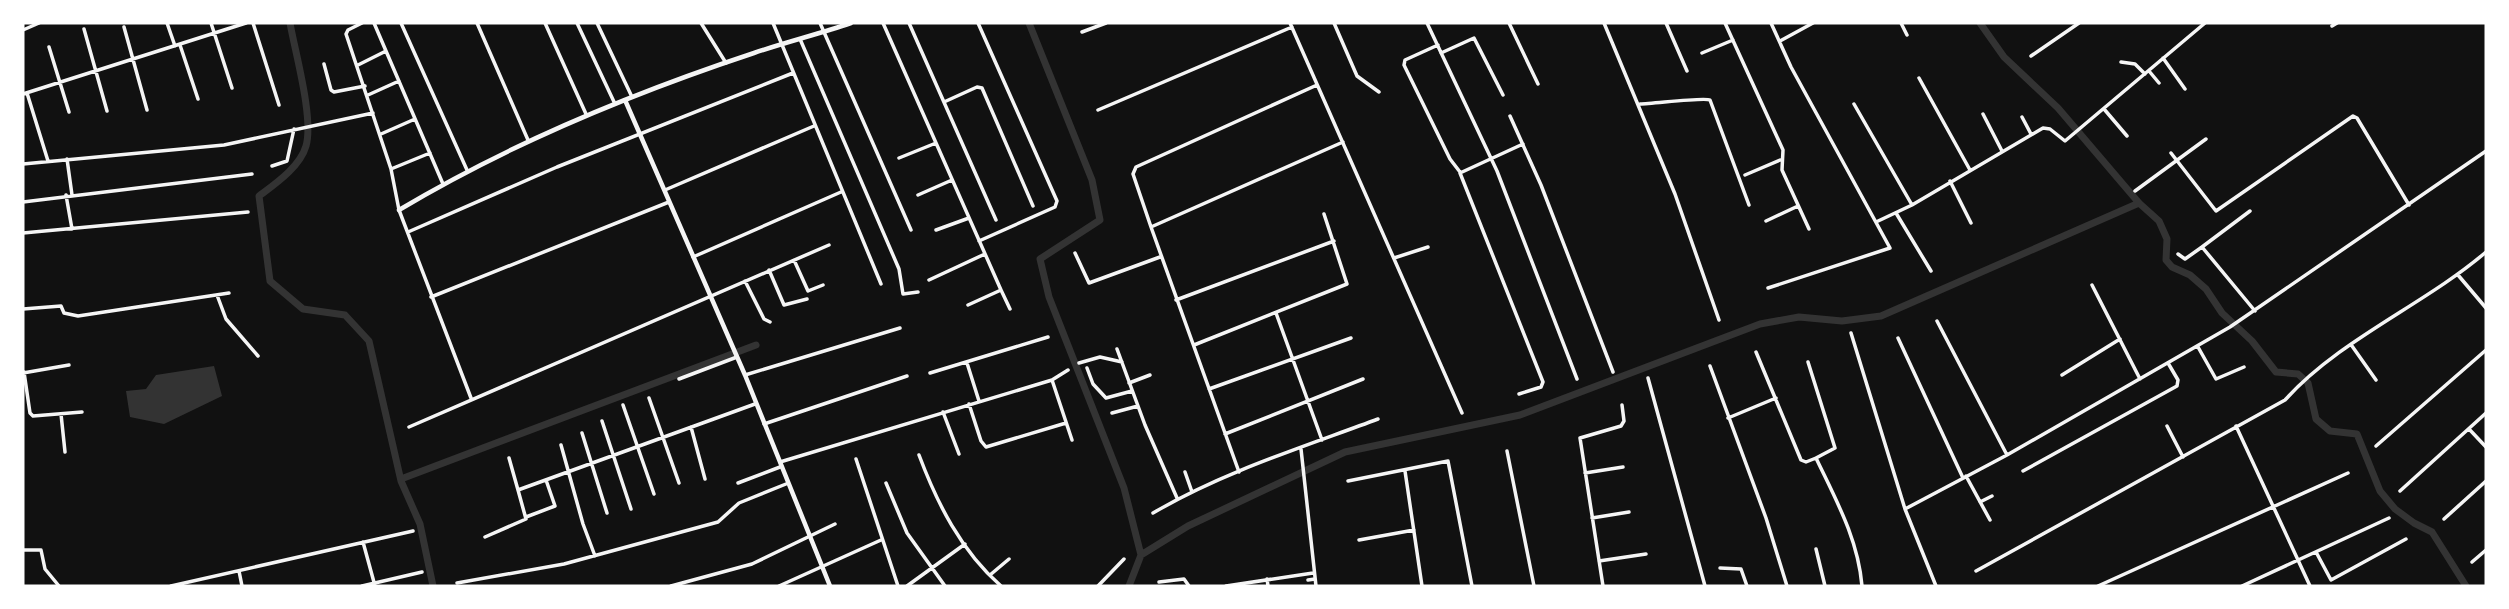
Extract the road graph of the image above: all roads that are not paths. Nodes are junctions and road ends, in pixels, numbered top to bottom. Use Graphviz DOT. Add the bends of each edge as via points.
graph roads {
  1 [pos="39,23"];
  2 [pos="167,23"];
  3 [pos="211,23"];
  4 [pos="246,23"];
  5 [pos="253,23"];
  6 [pos="362,23"];
  7 [pos="374,23"];
  8 [pos="401,23"];
  9 [pos="477,23"];
  10 [pos="545,23"];
  11 [pos="577,23"];
  12 [pos="597,23"];
  13 [pos="701,23"];
  14 [pos="773,23"];
  15 [pos="820,23"];
  16 [pos="851,23"];
  17 [pos="883,23"];
  18 [pos="909,23"];
  19 [pos="978,23"];
  20 [pos="1106,23"];
  21 [pos="1334,23"];
  22 [pos="1427,23"];
  23 [pos="1509,23"];
  24 [pos="1604,23"];
  25 [pos="1666,23"];
  26 [pos="1725,23"];
  27 [pos="1771,23"];
  28 [pos="1813,23"];
  29 [pos="1901,23"];
  30 [pos="2079,23"];
  31 [pos="2205,23"];
  32 [pos="2337,23"];
  33 [pos="1291,25"];
  34 [pos="2332,26"];
  35 [pos="124,27"];
  36 [pos="84,29"];
  37 [pos="23,30"];
  38 [pos="825,32"];
  39 [pos="1082,32"];
  40 [pos="214,33"];
  41 [pos="1908,35"];
  42 [pos="800,39"];
  43 [pos="1733,40"];
  44 [pos="1780,41"];
  45 [pos="783,44"];
  46 [pos="177,45"];
  47 [pos="1438,45"];
  48 [pos="49,47"];
  49 [pos="386,51"];
  50 [pos="1441,53"];
  51 [pos="1702,53"];
  52 [pos="2031,56"];
  53 [pos="2163,58"];
  54 [pos="133,59"];
  55 [pos="2121,62"];
  56 [pos="726,63"];
  57 [pos="324,64"];
  58 [pos="358,65"];
  59 [pos="96,71"];
  60 [pos="1687,71"];
  61 [pos="2149,71"];
  62 [pos="793,73"];
  63 [pos="2144,74"];
  64 [pos="1919,78"];
  65 [pos="60,82"];
  66 [pos="399,82"];
  67 [pos="2159,83"];
  68 [pos="1538,84"];
  69 [pos="1317,85"];
  70 [pos="365,86"];
  71 [pos="232,89"];
  72 [pos="2185,89"];
  73 [pos="1379,92"];
  74 [pos="25,93"];
  75 [pos="368,95"];
  76 [pos="1503,95"];
  77 [pos="632,97"];
  78 [pos="198,99"];
  79 [pos="625,100"];
  80 [pos="944,102"];
  81 [pos="615,104"];
  82 [pos="1640,104"];
  83 [pos="1853,104"];
  84 [pos="279,105"];
  85 [pos="2104,109"];
  86 [pos="147,110"];
  87 [pos="1098,110"];
  88 [pos="107,111"];
  89 [pos="69,112"];
  90 [pos="373,113"];
  91 [pos="586,114"];
  92 [pos="1983,114"];
  93 [pos="1510,116"];
  94 [pos="2022,117"];
  95 [pos="415,119"];
  96 [pos="814,126"];
  97 [pos="293,129"];
  98 [pos="639,133"];
  99 [pos="380,134"];
  100 [pos="2031,134"];
  101 [pos="2127,136"];
  102 [pos="2206,139"];
  103 [pos="528,140"];
  104 [pos="936,142"];
  105 [pos="1343,142"];
  106 [pos="1523,144"];
  107 [pos="2002,151"];
  108 [pos="2486,151"];
  109 [pos="430,153"];
  110 [pos="2171,153"];
  111 [pos="1491,157"];
  112 [pos="899,158"];
  113 [pos="67,159"];
  114 [pos="1780,160"];
  115 [pos="2177,160"];
  116 [pos="48,161"];
  117 [pos="23,164"];
  118 [pos="272,166"];
  119 [pos="391,169"];
  120 [pos="467,170"];
  121 [pos="1970,170"];
  122 [pos="1460,173"];
  123 [pos="252,174"];
  124 [pos="1745,176"];
  125 [pos="952,180"];
  126 [pos="1950,181"];
  127 [pos="443,184"];
  128 [pos="664,190"];
  129 [pos="2134,191"];
  130 [pos="841,192"];
  131 [pos="69,195"];
  132 [pos="918,195"];
  133 [pos="23,202"];
  134 [pos="669,202"];
  135 [pos="1749,205"];
  136 [pos="1912,205"];
  137 [pos="2409,205"];
  138 [pos="1033,206"];
  139 [pos="1798,206"];
  140 [pos="399,210"];
  141 [pos="2250,211"];
  142 [pos="248,212"];
  143 [pos="1896,213"];
  144 [pos="1324,214"];
  145 [pos="969,218"];
  146 [pos="996,220"];
  147 [pos="1766,220"];
  148 [pos="1876,222"];
  149 [pos="1971,223"];
  150 [pos="1150,227"];
  151 [pos="72,229"];
  152 [pos="1809,229"];
  153 [pos="911,230"];
  154 [pos="936,230"];
  155 [pos="408,232"];
  156 [pos="23,233"];
  157 [pos="979,241"];
  158 [pos="1334,241"];
  159 [pos="829,245"];
  160 [pos="1429,247"];
  161 [pos="2202,247"];
  162 [pos="2486,252"];
  163 [pos="1075,253"];
  164 [pos="985,254"];
  165 [pos="2178,254"];
  166 [pos="1161,256"];
  167 [pos="693,257"];
  168 [pos="1394,258"];
  169 [pos="794,260"];
  170 [pos="769,270"];
  171 [pos="1931,271"];
  172 [pos="2458,275"];
  173 [pos="929,280"];
  174 [pos="745,281"];
  175 [pos="881,284"];
  176 [pos="823,285"];
  177 [pos="2092,285"];
  178 [pos="1768,288"];
  179 [pos="1001,290"];
  180 [pos="918,292"];
  181 [pos="229,293"];
  182 [pos="217,295"];
  183 [pos="710,295"];
  184 [pos="431,297"];
  185 [pos="807,299"];
  186 [pos="1176,300"];
  187 [pos="968,305"];
  188 [pos="2486,307"];
  189 [pos="23,309"];
  190 [pos="1010,309"];
  191 [pos="2255,311"];
  192 [pos="1276,313"];
  193 [pos="1719,320"];
  194 [pos="1937,321"];
  195 [pos="771,322"];
  196 [pos="900,328"];
  197 [pos="1852,333"];
  198 [pos="1048,337"];
  199 [pos="1351,338"];
  200 [pos="1898,338"];
  201 [pos="2120,339"];
  202 [pos="1194,345"];
  203 [pos="2352,346"];
  204 [pos="2198,347"];
  205 [pos="1117,349"];
  206 [pos="2486,350"];
  207 [pos="1756,352"];
  208 [pos="258,356"];
  209 [pos="736,356"];
  210 [pos="1292,359"];
  211 [pos="967,362"];
  212 [pos="1122,362"];
  213 [pos="1808,362"];
  214 [pos="1079,363"];
  215 [pos="2168,363"];
  216 [pos="69,365"];
  217 [pos="1710,366"];
  218 [pos="2244,366"];
  219 [pos="1087,369"];
  220 [pos="1068,370"];
  221 [pos="23,372"];
  222 [pos="1613,372"];
  223 [pos="930,373"];
  224 [pos="745,375"];
  225 [pos="1150,375"];
  226 [pos="2062,375"];
  227 [pos="907,376"];
  228 [pos="1648,378"];
  229 [pos="679,379"];
  230 [pos="1363,379"];
  231 [pos="1577,379"];
  232 [pos="2140,379"];
  233 [pos="1052,380"];
  234 [pos="2376,380"];
  235 [pos="1129,383"];
  236 [pos="1209,389"];
  237 [pos="1132,391"];
  238 [pos="1518,394"];
  239 [pos="649,398"];
  240 [pos="1776,398"];
  241 [pos="471,399"];
  242 [pos="979,401"];
  243 [pos="1306,402"];
  244 [pos="755,404"];
  245 [pos="969,404"];
  246 [pos="623,405"];
  247 [pos="1622,405"];
  248 [pos="1138,406"];
  249 [pos="82,412"];
  250 [pos="943,412"];
  251 [pos="1112,413"];
  252 [pos="1462,413"];
  253 [pos="61,414"];
  254 [pos="2486,414"];
  255 [pos="1728,418"];
  256 [pos="1378,419"];
  257 [pos="602,421"];
  258 [pos="1066,423"];
  259 [pos="764,424"];
  260 [pos="2167,426"];
  261 [pos="2236,426"];
  262 [pos="409,428"];
  263 [pos="691,428"];
  264 [pos="2469,429"];
  265 [pos="582,433"];
  266 [pos="1225,434"];
  267 [pos="664,437"];
  268 [pos="1072,440"];
  269 [pos="1322,440"];
  270 [pos="561,445"];
  271 [pos="639,446"];
  272 [pos="2376,446"];
  273 [pos="2486,447"];
  274 [pos="1301,449"];
  275 [pos="1507,451"];
  276 [pos="65,452"];
  277 [pos="960,454"];
  278 [pos="614,455"];
  279 [pos="919,455"];
  280 [pos="2007,455"];
  281 [pos="2183,457"];
  282 [pos="509,458"];
  283 [pos="1816,458"];
  284 [pos="856,459"];
  285 [pos="592,463"];
  286 [pos="779,465"];
  287 [pos="1623,467"];
  288 [pos="1405,470"];
  289 [pos="568,471"];
  290 [pos="2024,471"];
  291 [pos="1185,472"];
  292 [pos="1240,472"];
  293 [pos="1584,473"];
  294 [pos="2348,473"];
  295 [pos="1964,477"];
  296 [pos="705,479"];
  297 [pos="546,480"];
  298 [pos="1348,481"];
  299 [pos="2486,481"];
  300 [pos="679,483"];
  301 [pos="738,483"];
  302 [pos="886,483"];
  303 [pos="786,484"];
  304 [pos="518,490"];
  305 [pos="2400,491"];
  306 [pos="1192,492"];
  307 [pos="654,494"];
  308 [pos="1992,496"];
  309 [pos="1177,498"];
  310 [pos="1980,502"];
  311 [pos="2274,507"];
  312 [pos="631,509"];
  313 [pos="1905,509"];
  314 [pos="1629,512"];
  315 [pos="607,513"];
  316 [pos="1153,513"];
  317 [pos="526,517"];
  318 [pos="1592,518"];
  319 [pos="2389,518"];
  320 [pos="2444,519"];
  321 [pos="1990,520"];
  322 [pos="835,524"];
  323 [pos="1413,530"];
  324 [pos="413,531"];
  325 [pos="808,536"];
  326 [pos="485,537"];
  327 [pos="2406,539"];
  328 [pos="881,540"];
  329 [pos="1359,540"];
  330 [pos="363,542"];
  331 [pos="965,544"];
  332 [pos="1816,549"];
  333 [pos="23,550"];
  334 [pos="2486,550"];
  335 [pos="2316,552"];
  336 [pos="1646,554"];
  337 [pos="595,556"];
  338 [pos="1009,558"];
  339 [pos="1124,559"];
  340 [pos="1599,561"];
  341 [pos="2297,561"];
  342 [pos="2472,562"];
  343 [pos="930,568"];
  344 [pos="1720,568"];
  345 [pos="822,569"];
  346 [pos="239,570"];
  347 [pos="422,572"];
  348 [pos="1976,572"];
  349 [pos="990,575"];
  350 [pos="1314,576"];
  351 [pos="1267,579"];
  352 [pos="1307,580"];
  353 [pos="1158,582"];
  354 [pos="457,583"];
  355 [pos="375,585"];
  356 [pos="59,586"];
  357 [pos="171,586"];
  358 [pos="242,586"];
  359 [pos="362,586"];
  360 [pos="671,586"];
  361 [pos="779,586"];
  362 [pos="830,586"];
  363 [pos="898,586"];
  364 [pos="907,586"];
  365 [pos="945,586"];
  366 [pos="1000,586"];
  367 [pos="1098,586"];
  368 [pos="1189,586"];
  369 [pos="1226,586"];
  370 [pos="1268,586"];
  371 [pos="1316,586"];
  372 [pos="1422,586"];
  373 [pos="1472,586"];
  374 [pos="1534,586"];
  375 [pos="1603,586"];
  376 [pos="1704,586"];
  377 [pos="1747,586"];
  378 [pos="1787,586"];
  379 [pos="1825,586"];
  380 [pos="1862,586"];
  381 [pos="1936,586"];
  382 [pos="2098,586"];
  383 [pos="2242,586"];
  384 [pos="2310,586"];
  1 -- 37 [label="street"];
  2 -- 46 [label="street"];
  3 -- 40 [label="street"];
  4 -- 40 [label="street"];
  5 -- 84 [label="street"];
  6 -- 58 [label="street" via="346,32"];
  7 -- 49 [label="street"];
  8 -- 120 [label="street"];
  9 -- 103 [label="street"];
  10 -- 91 [label="street"];
  11 -- 81 [label="street"];
  12 -- 77 [label="street"];
  13 -- 56 [label="street"];
  14 -- 45 [label="street"];
  15 -- 38 [label="street"];
  16 -- 38 [label="street"];
  17 -- 104 [label="street"];
  18 -- 80 [label="street"];
  19 -- 157 [label="street" via="1057,201 1055,207"];
  20 -- 39 [label="street"];
  21 -- 73 [label="street" via="1357,76"];
  22 -- 47 [label="street"];
  23 -- 68 [label="street"];
  24 -- 82 [label="street"];
  25 -- 60 [label="street"];
  26 -- 43 [label="street"];
  27 -- 44 [label="street"];
  28 -- 44 [label="street"];
  29 -- 41 [label="street"];
  30 -- 52 [label="street"];
  31 -- 53 [label="street"];
  32 -- 34 [label="street"];
  33 -- 69 [label="street"];
  33 -- 87 [label="street"];
  35 -- 54 [label="street"];
  36 -- 59 [label="street"];
  38 -- 42 [label="street"];
  38 -- 153 [label="street"];
  40 -- 46 [label="street"];
  40 -- 71 [label="street"];
  42 -- 45 [label="street"];
  42 -- 180 [label="street" via="899,269 903,294"];
  43 -- 51 [label="street"];
  43 -- 114 [label="street" via="1783,150"];
  44 -- 148 [label="street"];
  45 -- 56 [label="street"];
  45 -- 62 [label="street"];
  46 -- 54 [label="street"];
  46 -- 78 [label="street"];
  47 -- 50 [label="street"];
  47 -- 122 [label="street" via="1405,60 1404,65"];
  48 -- 65 [label="street"];
  49 -- 58 [label="street"];
  49 -- 66 [label="street"];
  50 -- 76 [label="street" via="1474,38"];
  50 -- 111 [label="street"];
  53 -- 61 [label="street"];
  53 -- 72 [label="street"];
  54 -- 59 [label="street"];
  54 -- 86 [label="street"];
  55 -- 63 [label="street" via="2135,64"];
  56 -- 77 [label="street"];
  57 -- 70 [label="street" via="334,92"];
  58 -- 70 [label="street"];
  59 -- 65 [label="street"];
  59 -- 88 [label="street"];
  61 -- 63 [label="street"];
  61 -- 67 [label="street"];
  62 -- 96 [label="street"];
  62 -- 98 [label="street"];
  63 -- 85 [label="street"];
  64 -- 121 [label="street"];
  65 -- 74 [label="street"];
  65 -- 89 [label="street"];
  66 -- 75 [label="street"];
  66 -- 95 [label="street"];
  69 -- 105 [label="street"];
  69 -- 150 [label="street" via="1138,164 1133,174"];
  70 -- 75 [label="street"];
  74 -- 116 [label="street"];
  75 -- 90 [label="street"];
  77 -- 79 [label="street"];
  79 -- 81 [label="street"];
  79 -- 98 [label="street"];
  80 -- 138 [label="street" via="982,88"];
  80 -- 146 [label="street"];
  81 -- 91 [label="street"];
  82 -- 135 [label="street" via="1710,100"];
  82 -- 193 [label="street"];
  83 -- 136 [label="street"];
  85 -- 100 [label="street" via="2064,141 2046,127"];
  85 -- 101 [label="street"];
  90 -- 97 [label="street"];
  90 -- 99 [label="street"];
  91 -- 103 [label="street"];
  92 -- 107 [label="street"];
  93 -- 106 [label="street"];
  94 -- 100 [label="street"];
  95 -- 99 [label="street"];
  95 -- 109 [label="street"];
  96 -- 128 [label="street"];
  96 -- 130 [label="street"];
  97 -- 113 [label="street" via="224,145"];
  97 -- 118 [label="street" via="287,161"];
  98 -- 128 [label="street"];
  98 -- 155 [label="street"];
  99 -- 119 [label="street"];
  100 -- 107 [label="street"];
  102 -- 115 [label="street"];
  103 -- 120 [label="street"];
  104 -- 112 [label="street"];
  104 -- 125 [label="street"];
  105 -- 150 [label="street"];
  105 -- 168 [label="street"];
  106 -- 111 [label="street"];
  106 -- 222 [label="street"];
  107 -- 121 [label="street"];
  108 -- 137 [label="street"];
  109 -- 119 [label="street"];
  109 -- 127 [label="street"];
  110 -- 115 [label="street"];
  111 -- 122 [label="street"];
  111 -- 231 [label="street"];
  113 -- 116 [label="street"];
  113 -- 131 [label="street"];
  114 -- 124 [label="street"];
  114 -- 139 [label="street"];
  115 -- 129 [label="street"];
  115 -- 137 [label="street" via="2216,211 2353,116"];
  116 -- 117 [label="street"];
  119 -- 140 [label="street"];
  120 -- 127 [label="street"];
  121 -- 126 [label="street"];
  122 -- 238 [label="street" via="1543,382 1541,387"];
  123 -- 131 [label="street"];
  125 -- 132 [label="street"];
  125 -- 145 [label="street"];
  126 -- 136 [label="street"];
  126 -- 149 [label="street"];
  127 -- 140 [label="street"];
  128 -- 134 [label="street"];
  130 -- 167 [label="street"];
  130 -- 175 [label="street"];
  131 -- 133 [label="street"];
  131 -- 151 [label="street"];
  134 -- 167 [label="street"];
  134 -- 184 [label="street"];
  136 -- 143 [label="street"];
  137 -- 191 [label="street"];
  139 -- 147 [label="street"];
  139 -- 152 [label="street"];
  140 -- 155 [label="street"];
  141 -- 161 [label="street"];
  142 -- 151 [label="street"];
  143 -- 148 [label="street"];
  143 -- 171 [label="street"];
  144 -- 158 [label="street"];
  145 -- 154 [label="street"];
  145 -- 157 [label="street"];
  148 -- 178 [label="street" via="1890,245 1887,251"];
  150 -- 166 [label="street"];
  151 -- 156 [label="street"];
  155 -- 184 [label="street"];
  157 -- 164 [label="street"];
  158 -- 186 [label="street"];
  158 -- 192 [label="street" via="1347,284"];
  159 -- 169 [label="street"];
  160 -- 168 [label="street"];
  161 -- 165 [label="street" via="2185,260"];
  161 -- 191 [label="street"];
  162 -- 172 [label="street"];
  163 -- 166 [label="street" via="1089,284"];
  164 -- 173 [label="street"];
  164 -- 179 [label="street"];
  166 -- 186 [label="street"];
  167 -- 183 [label="street"];
  168 -- 252 [label="street"];
  169 -- 170 [label="street"];
  169 -- 176 [label="street" via="808,291"];
  170 -- 174 [label="street"];
  170 -- 185 [label="street" via="784,305"];
  172 -- 188 [label="street"];
  172 -- 203 [label="street"];
  174 -- 183 [label="street"];
  174 -- 195 [label="street" via="764,318"];
  177 -- 201 [label="street"];
  179 -- 187 [label="street"];
  179 -- 190 [label="street"];
  181 -- 182 [label="street"];
  182 -- 189 [label="street" via="78,316 64,313 61,306"];
  182 -- 208 [label="street" via="226,319"];
  183 -- 209 [label="street"];
  183 -- 241 [label="street"];
  184 -- 241 [label="street"];
  186 -- 202 [label="street"];
  191 -- 204 [label="street"];
  192 -- 202 [label="street"];
  192 -- 210 [label="street"];
  194 -- 280 [label="street"];
  196 -- 224 [label="street"];
  197 -- 313 [label="street"];
  198 -- 211 [label="street"];
  199 -- 210 [label="street"];
  200 -- 295 [label="street"];
  201 -- 226 [label="street"];
  201 -- 232 [label="street"];
  202 -- 236 [label="street"];
  203 -- 234 [label="street"];
  203 -- 261 [label="street" via="2310,374 2286,400"];
  204 -- 215 [label="street"];
  204 -- 218 [label="street" via="2216,379"];
  205 -- 212 [label="street"];
  206 -- 272 [label="street"];
  207 -- 240 [label="street"];
  209 -- 224 [label="street"];
  209 -- 229 [label="street"];
  210 -- 236 [label="street"];
  210 -- 243 [label="street"];
  211 -- 223 [label="street"];
  211 -- 242 [label="street"];
  212 -- 214 [label="street" via="1100,357"];
  212 -- 235 [label="street"];
  213 -- 283 [label="street" via="1835,448"];
  215 -- 232 [label="street"];
  215 -- 290 [label="street" via="2177,386"];
  216 -- 221 [label="street"];
  217 -- 255 [label="street"];
  219 -- 237 [label="street" via="1106,398"];
  220 -- 233 [label="street"];
  221 -- 253 [label="street" via="30,413 37,418"];
  224 -- 244 [label="street"];
  225 -- 235 [label="street"];
  227 -- 259 [label="street"];
  228 -- 376 [label="street"];
  230 -- 243 [label="street"];
  232 -- 280 [label="street"];
  233 -- 242 [label="street"];
  233 -- 258 [label="street"];
  235 -- 237 [label="street"];
  236 -- 266 [label="street"];
  237 -- 248 [label="street"];
  239 -- 267 [label="street"];
  240 -- 255 [label="street"];
  240 -- 283 [label="street" via="1801,460"];
  241 -- 262 [label="street"];
  242 -- 245 [label="street"];
  243 -- 266 [label="street"];
  243 -- 269 [label="street"];
  244 -- 259 [label="street"];
  244 -- 263 [label="street"];
  245 -- 250 [label="street"];
  245 -- 258 [label="street" via="986,447"];
  246 -- 271 [label="street"];
  247 -- 293 [label="street" via="1621,425 1581,436"];
  248 -- 251 [label="street"];
  248 -- 309 [label="street"];
  249 -- 253 [label="street"];
  250 -- 277 [label="street"];
  250 -- 286 [label="street"];
  253 -- 276 [label="street"];
  254 -- 264 [label="street"];
  255 -- 378 [label="street"];
  256 -- 269 [label="street"];
  257 -- 278 [label="street"];
  258 -- 268 [label="street"];
  259 -- 286 [label="street"];
  260 -- 281 [label="street"];
  261 -- 281 [label="street"];
  261 -- 311 [label="street"];
  263 -- 267 [label="street"];
  263 -- 296 [label="street"];
  264 -- 273 [label="street"];
  264 -- 305 [label="street"];
  265 -- 285 [label="street"];
  266 -- 292 [label="street"];
  267 -- 271 [label="street"];
  267 -- 300 [label="street"];
  269 -- 274 [label="street"];
  270 -- 289 [label="street"];
  271 -- 278 [label="street"];
  271 -- 307 [label="street"];
  274 -- 292 [label="street"];
  274 -- 350 [label="street"];
  275 -- 374 [label="street"];
  278 -- 285 [label="street"];
  278 -- 312 [label="street"];
  279 -- 331 [label="street" via="939,505"];
  280 -- 295 [label="street"];
  281 -- 348 [label="street"];
  282 -- 304 [label="street"];
  283 -- 380 [label="street" via="1851,534"];
  284 -- 328 [label="street"];
  285 -- 289 [label="street"];
  285 -- 315 [label="street"];
  286 -- 301 [label="street"];
  286 -- 303 [label="street"];
  287 -- 293 [label="street"];
  288 -- 298 [label="street"];
  288 -- 323 [label="street"];
  288 -- 373 [label="street" via="1448,461"];
  289 -- 297 [label="street"];
  289 -- 337 [label="street"];
  291 -- 306 [label="street"];
  292 -- 306 [label="street"];
  293 -- 318 [label="street"];
  294 -- 311 [label="street"];
  295 -- 310 [label="street"];
  295 -- 313 [label="street"];
  297 -- 304 [label="street"];
  297 -- 317 [label="street" via="555,506"];
  299 -- 320 [label="street"];
  302 -- 343 [label="street" via="896,513"];
  303 -- 325 [label="street"];
  303 -- 337 [label="street" via="739,503 718,522"];
  304 -- 317 [label="street"];
  306 -- 309 [label="street"];
  308 -- 310 [label="street"];
  309 -- 316 [label="street"];
  310 -- 321 [label="street"];
  311 -- 341 [label="street"];
  311 -- 382 [label="street"];
  313 -- 381 [label="street"];
  314 -- 318 [label="street"];
  317 -- 326 [label="street"];
  318 -- 340 [label="street"];
  319 -- 335 [label="street"];
  322 -- 325 [label="street"];
  323 -- 329 [label="street"];
  323 -- 372 [label="street"];
  324 -- 330 [label="street"];
  325 -- 345 [label="street"];
  325 -- 360 [label="street" via="752,564"];
  327 -- 335 [label="street" via="2331,580"];
  328 -- 345 [label="street"];
  328 -- 363 [label="street"];
  330 -- 346 [label="street"];
  330 -- 355 [label="street"];
  331 -- 343 [label="street"];
  331 -- 349 [label="street"];
  332 -- 379 [label="street"];
  333 -- 356 [label="street" via="41,550 45,569"];
  334 -- 342 [label="street"];
  335 -- 341 [label="street"];
  336 -- 340 [label="street"];
  337 -- 354 [label="street"];
  338 -- 349 [label="street"];
  339 -- 367 [label="street"];
  340 -- 375 [label="street"];
  341 -- 383 [label="street"];
  341 -- 384 [label="street"];
  343 -- 364 [label="street"];
  343 -- 365 [label="street"];
  344 -- 377 [label="street" via="1741,569"];
  345 -- 361 [label="street"];
  345 -- 362 [label="street"];
  346 -- 357 [label="street"];
  346 -- 358 [label="street"];
  347 -- 355 [label="street"];
  349 -- 366 [label="street"];
  350 -- 351 [label="street"];
  350 -- 352 [label="street"];
  350 -- 371 [label="street"];
  351 -- 369 [label="street"];
  351 -- 370 [label="street"];
  353 -- 368 [label="street" via="1184,579"];
  355 -- 359 [label="street"];
}
